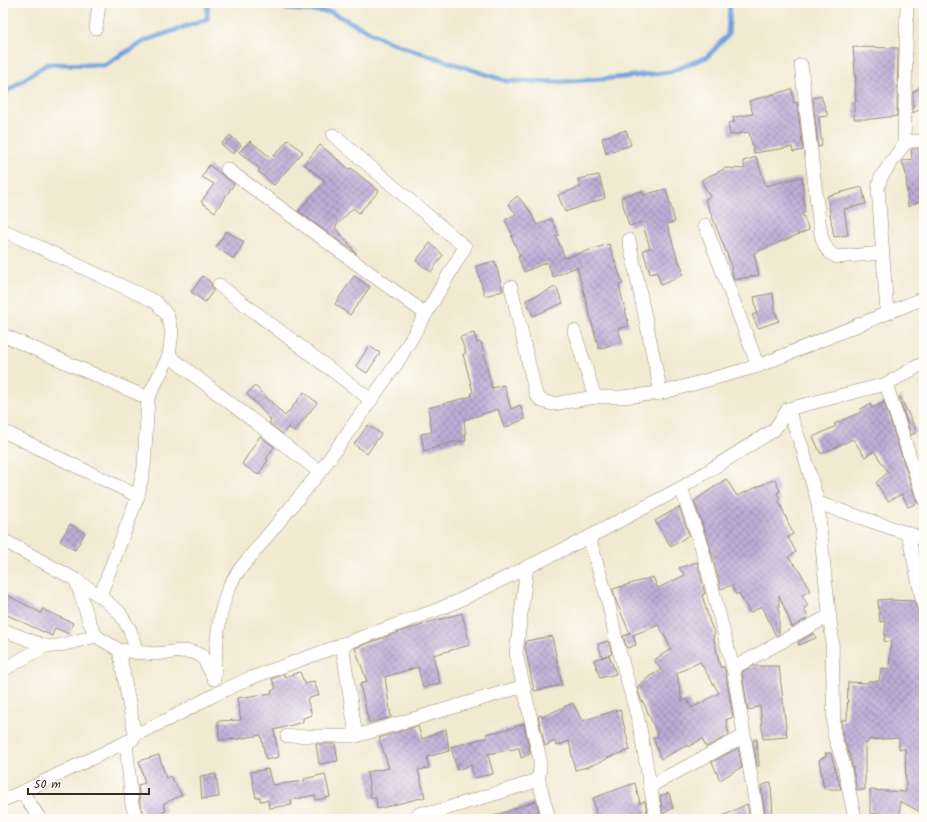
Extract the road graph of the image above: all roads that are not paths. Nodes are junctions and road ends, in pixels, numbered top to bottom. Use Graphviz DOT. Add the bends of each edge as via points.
graph roads {
  1 [pos="99,3"];
  2 [pos="907,3"];
  3 [pos="96,28"];
  4 [pos="801,65"];
  5 [pos="332,135"];
  6 [pos="924,141"];
  7 [pos="904,144"];
  8 [pos="227,169"];
  9 [pos="705,225"];
  10 [pos="3,230"];
  11 [pos="629,240"];
  12 [pos="882,253"];
  13 [pos="219,285"];
  14 [pos="510,287"];
  15 [pos="924,298"];
  16 [pos="887,312"];
  17 [pos="426,314"];
  18 [pos="574,331"];
  19 [pos="3,335"];
  20 [pos="169,356"];
  21 [pos="924,363"];
  22 [pos="758,366"];
  23 [pos="886,384"];
  24 [pos="661,393"];
  25 [pos="595,397"];
  26 [pos="148,398"];
  27 [pos="371,400"];
  28 [pos="788,410"];
  29 [pos="3,431"];
  30 [pos="320,472"];
  31 [pos="682,488"];
  32 [pos="138,496"];
  33 [pos="924,499"];
  34 [pos="818,503"];
  35 [pos="908,533"];
  36 [pos="589,537"];
  37 [pos="924,539"];
  38 [pos="3,540"];
  39 [pos="527,567"];
  40 [pos="76,580"];
  41 [pos="100,596"];
  42 [pos="924,608"];
  43 [pos="829,616"];
  44 [pos="3,630"];
  45 [pos="96,636"];
  46 [pos="342,644"];
  47 [pos="45,646"];
  48 [pos="120,650"];
  49 [pos="137,653"];
  50 [pos="733,668"];
  51 [pos="3,670"];
  52 [pos="214,679"];
  53 [pos="236,685"];
  54 [pos="524,686"];
  55 [pos="287,736"];
  56 [pos="356,736"];
  57 [pos="744,736"];
  58 [pos="131,739"];
  59 [pos="538,778"];
  60 [pos="650,786"];
  61 [pos="22,792"];
  62 [pos="3,800"];
  63 [pos="40,819"];
  64 [pos="137,819"];
  65 [pos="412,819"];
  66 [pos="549,819"];
  67 [pos="656,819"];
  68 [pos="758,819"];
  69 [pos="855,819"];
  1 -- 3 [label="street"];
  2 -- 7 [label="street"];
  4 -- 12 [label="street" via="819,222 824,243 832,255 837,257"];
  5 -- 17 [label="street" via="465,246"];
  6 -- 7 [label="street"];
  7 -- 12 [label="street" via="881,177 878,188"];
  8 -- 17 [label="street"];
  9 -- 22 [label="street"];
  10 -- 20 [label="street" via="156,302 167,315 172,332"];
  11 -- 24 [label="street"];
  12 -- 16 [label="street"];
  13 -- 27 [label="street"];
  14 -- 25 [label="street" via="536,396 553,404"];
  15 -- 16 [label="street"];
  16 -- 22 [label="street"];
  17 -- 27 [label="street"];
  18 -- 25 [label="street"];
  19 -- 26 [label="street"];
  20 -- 26 [label="street"];
  20 -- 30 [label="street"];
  21 -- 23 [label="street"];
  22 -- 24 [label="street"];
  23 -- 28 [label="street"];
  23 -- 33 [label="street"];
  24 -- 25 [label="street"];
  26 -- 32 [label="street" via="144,467"];
  27 -- 30 [label="street"];
  28 -- 31 [label="street" via="774,430"];
  28 -- 34 [label="street"];
  29 -- 32 [label="street"];
  30 -- 52 [label="street" via="240,569 229,587 216,634"];
  31 -- 36 [label="street"];
  31 -- 50 [label="street" via="701,545"];
  32 -- 41 [label="street"];
  34 -- 35 [label="street"];
  34 -- 43 [label="street"];
  35 -- 37 [label="street"];
  35 -- 42 [label="street"];
  36 -- 39 [label="street"];
  36 -- 60 [label="street" via="639,723"];
  38 -- 40 [label="street"];
  39 -- 46 [label="street" via="434,611"];
  39 -- 54 [label="street" via="516,653"];
  40 -- 41 [label="street"];
  40 -- 45 [label="street"];
  41 -- 49 [label="street" via="119,612 130,630"];
  43 -- 50 [label="street"];
  43 -- 69 [label="street" via="832,637 834,735"];
  44 -- 47 [label="street"];
  45 -- 47 [label="street" via="57,646"];
  45 -- 48 [label="street"];
  46 -- 53 [label="street"];
  46 -- 56 [label="street"];
  47 -- 51 [label="street"];
  48 -- 49 [label="street"];
  48 -- 58 [label="street"];
  49 -- 52 [label="street" via="193,652 202,656"];
  50 -- 57 [label="street"];
  52 -- 53 [label="street"];
  53 -- 58 [label="street"];
  54 -- 56 [label="street"];
  54 -- 59 [label="street" via="540,760"];
  55 -- 56 [label="street"];
  57 -- 60 [label="street"];
  57 -- 68 [label="street"];
  58 -- 61 [label="street"];
  58 -- 64 [label="street" via="132,805"];
  59 -- 65 [label="street" via="530,783 435,812 421,813"];
  59 -- 66 [label="street"];
  60 -- 67 [label="street"];
  61 -- 62 [label="street"];
  61 -- 63 [label="street"];
}
